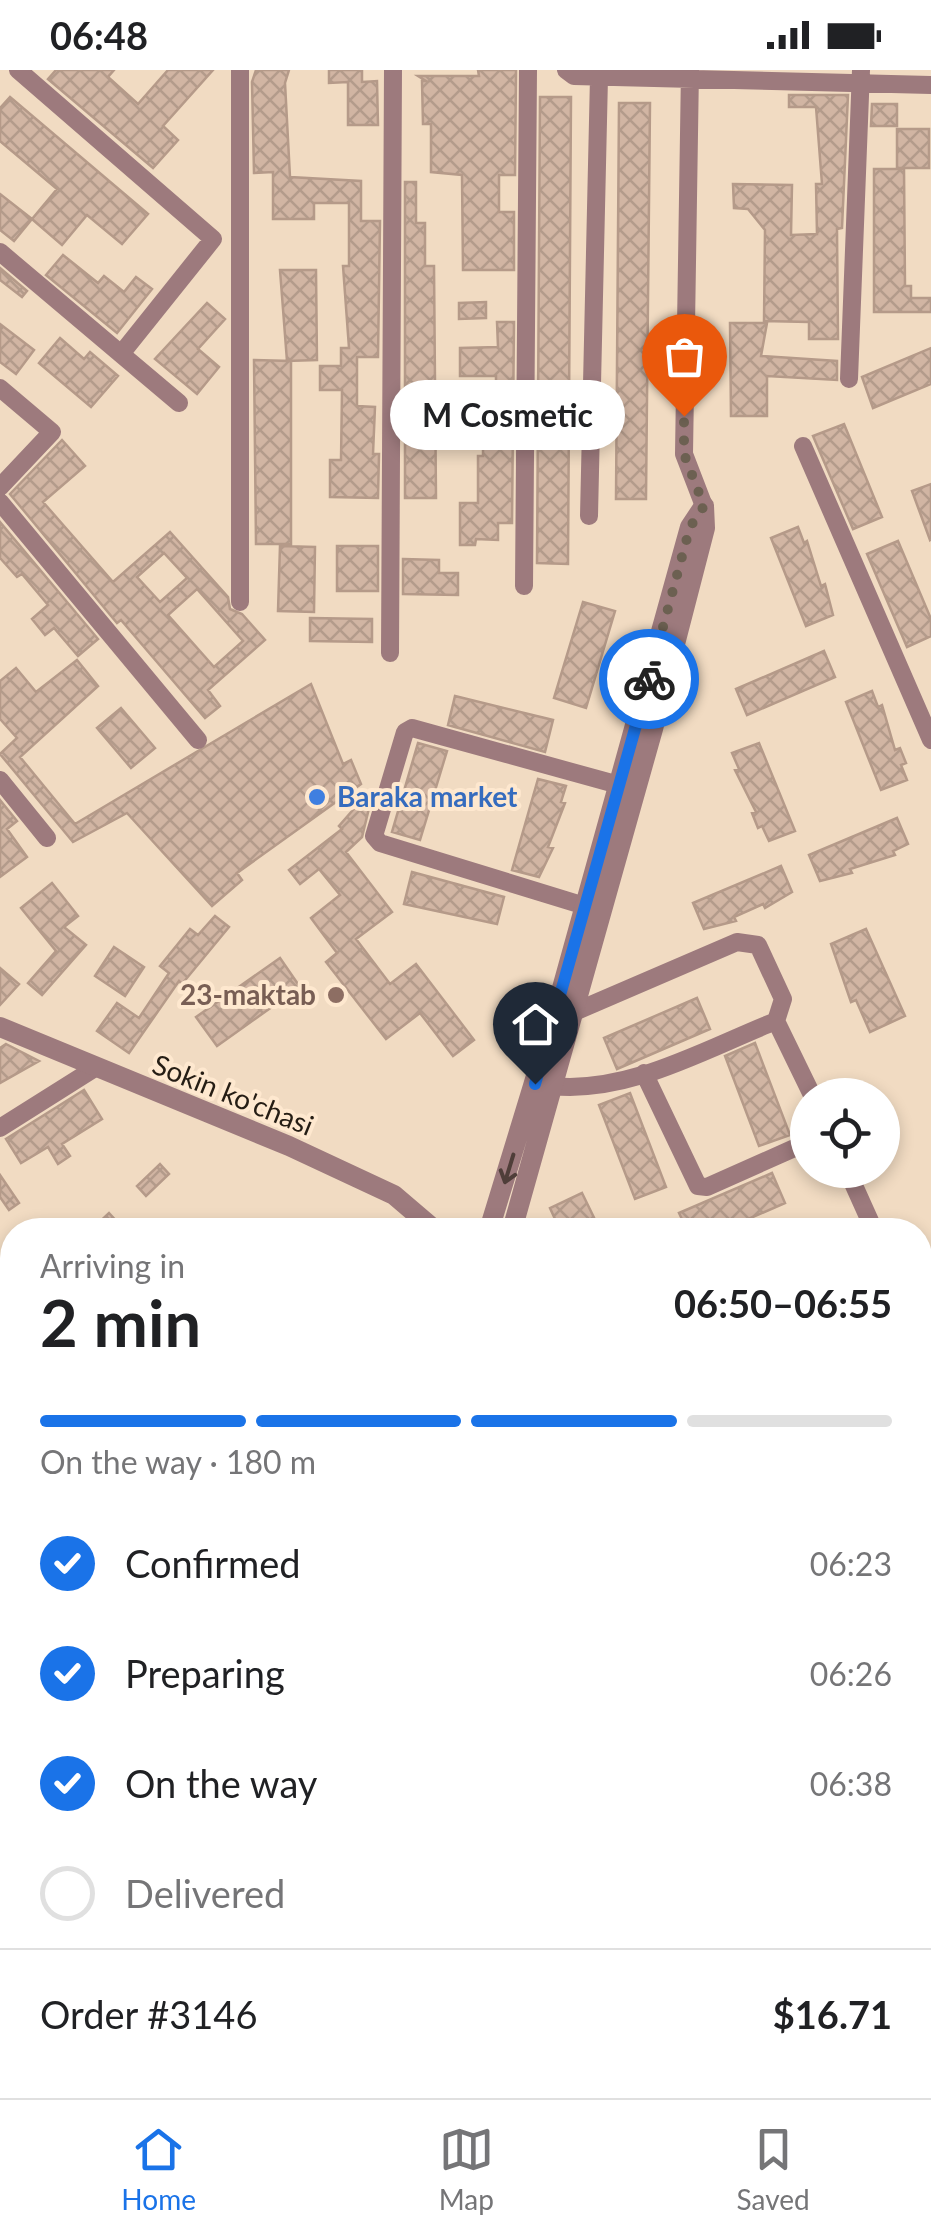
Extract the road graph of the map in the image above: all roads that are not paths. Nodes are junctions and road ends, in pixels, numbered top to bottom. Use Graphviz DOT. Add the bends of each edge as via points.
graph roads {
  1 [pos="18,70"];
  2 [pos="240,70"];
  3 [pos="394,70"];
  4 [pos="528,70"];
  5 [pos="566,70"];
  6 [pos="690,75"];
  7 [pos="599,77"];
  8 [pos="859,77"];
  9 [pos="931,85"];
  10 [pos="0,252"];
  11 [pos="121,354"];
  12 [pos="850,379"];
  13 [pos="0,388"];
  14 [pos="179,403"];
  15 [pos="802,446"];
  16 [pos="0,487"];
  17 [pos="0,502"];
  18 [pos="704,506"];
  19 [pos="589,516"];
  20 [pos="524,586"];
  21 [pos="240,602"];
  22 [pos="390,652"];
  23 [pos="924,701"];
  24 [pos="198,740"];
  25 [pos="931,740"];
  26 [pos="0,780"];
  27 [pos="619,785"];
  28 [pos="47,838"];
  29 [pos="585,906"];
  30 [pos="572,1012"];
  31 [pos="776,1021"];
  32 [pos="0,1027"];
  33 [pos="95,1068"];
  34 [pos="644,1073"];
  35 [pos="804,1078"];
  36 [pos="552,1086"];
  37 [pos="0,1128"];
  38 [pos="790,1150"];
  39 [pos="854,1188"];
  40 [pos="421,1218"];
  41 [pos="493,1218"];
  42 [pos="515,1218"];
  43 [pos="868,1218"];
  1 -- 11 [label="street" via="213,240"];
  2 -- 21 [label="street"];
  3 -- 22 [label="street"];
  4 -- 20 [label="street"];
  5 -- 7 [label="street"];
  6 -- 7 [label="street"];
  6 -- 8 [label="street"];
  6 -- 18 [label="street" via="684,454"];
  7 -- 19 [label="street"];
  8 -- 9 [label="street"];
  8 -- 12 [label="street"];
  10 -- 11 [label="street"];
  11 -- 14 [label="street"];
  13 -- 16 [label="street" via="52,432"];
  15 -- 23 [label="street"];
  17 -- 24 [label="street"];
  18 -- 27 [label="street" via="690,527"];
  18 -- 30 [label="street" via="705,528 663,694"];
  23 -- 25 [label="street"];
  26 -- 28 [label="street"];
  27 -- 29 [label="street"];
  27 -- 29 [label="street" via="412,728 405,732 374,836"];
  29 -- 41 [label="street, one-way"];
  30 -- 31 [label="street" via="749,941 758,946 783,1000"];
  30 -- 36 [label="street"];
  31 -- 34 [label="street"];
  31 -- 35 [label="street"];
  32 -- 33 [label="street, Sokin ko'chasi"];
  33 -- 37 [label="street"];
  33 -- 40 [label="street, Sokin ko'chasi" via="289,1146 394,1195"];
  34 -- 36 [label="street" via="587,1090"];
  34 -- 38 [label="street" via="698,1186"];
  36 -- 42 [label="street"];
  39 -- 43 [label="street"];
}
